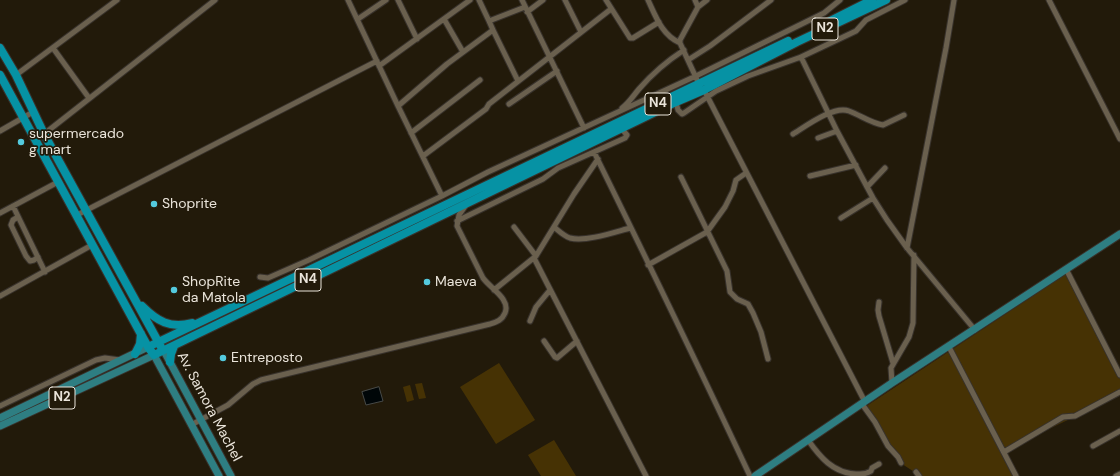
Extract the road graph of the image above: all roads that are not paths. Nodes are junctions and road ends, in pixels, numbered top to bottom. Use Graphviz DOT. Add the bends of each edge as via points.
graph roads {
  1 [pos="117,0"];
  2 [pos="215,0"];
  3 [pos="348,0"];
  4 [pos="386,0"];
  5 [pos="398,0"];
  6 [pos="470,0"];
  7 [pos="479,0"];
  8 [pos="522,0"];
  9 [pos="543,0"];
  10 [pos="564,0"];
  11 [pos="606,0"];
  12 [pos="648,0"];
  13 [pos="695,0"];
  14 [pos="707,0"];
  15 [pos="772,0"];
  16 [pos="840,0"];
  17 [pos="872,0"];
  18 [pos="886,0"];
  19 [pos="905,0"];
  20 [pos="954,0"];
  21 [pos="1049,0"];
  22 [pos="698,8"];
  23 [pos="526,9"];
  24 [pos="612,9"];
  25 [pos="358,19"];
  26 [pos="444,19"];
  27 [pos="489,21"];
  28 [pos="659,22"];
  29 [pos="493,30"];
  30 [pos="580,32"];
  31 [pos="417,39"];
  32 [pos="680,43"];
  33 [pos="0,48"];
  34 [pos="53,48"];
  35 [pos="684,50"];
  36 [pos="463,52"];
  37 [pos="550,57"];
  38 [pos="802,57"];
  39 [pos="764,59"];
  40 [pos="688,60"];
  41 [pos="378,64"];
  42 [pos="557,71"];
  43 [pos="0,75"];
  44 [pos="16,76"];
  45 [pos="480,80"];
  46 [pos="518,81"];
  47 [pos="702,87"];
  48 [pos="89,98"];
  49 [pos="676,102"];
  50 [pos="509,104"];
  51 [pos="398,106"];
  52 [pos="33,112"];
  53 [pos="614,113"];
  54 [pos="828,113"];
  55 [pos="904,115"];
  56 [pos="23,118"];
  57 [pos="584,128"];
  58 [pos="621,128"];
  59 [pos="0,131"];
  60 [pos="837,131"];
  61 [pos="411,132"];
  62 [pos="44,134"];
  63 [pos="793,134"];
  64 [pos="818,138"];
  65 [pos="34,139"];
  66 [pos="1120,139"];
  67 [pos="594,152"];
  68 [pos="423,156"];
  69 [pos="598,159"];
  70 [pos="856,165"];
  71 [pos="884,168"];
  72 [pos="746,173"];
  73 [pos="681,176"];
  74 [pos="810,176"];
  75 [pos="58,182"];
  76 [pos="867,187"];
  77 [pos="442,196"];
  78 [pos="873,198"];
  79 [pos="468,202"];
  80 [pos="13,206"];
  81 [pos="86,210"];
  82 [pos="0,213"];
  83 [pos="76,215"];
  84 [pos="18,217"];
  85 [pos="840,218"];
  86 [pos="457,221"];
  87 [pos="514,227"];
  88 [pos="554,227"];
  89 [pos="630,228"];
  90 [pos="707,232"];
  91 [pos="1120,234"];
  92 [pos="92,245"];
  93 [pos="907,248"];
  94 [pos="914,255"];
  95 [pos="535,257"];
  96 [pos="38,258"];
  97 [pos="648,265"];
  98 [pos="1066,270"];
  99 [pos="45,272"];
  100 [pos="260,277"];
  101 [pos="494,290"];
  102 [pos="550,290"];
  103 [pos="0,296"];
  104 [pos="135,300"];
  105 [pos="879,302"];
  106 [pos="217,314"];
  107 [pos="530,321"];
  108 [pos="975,330"];
  109 [pos="141,333"];
  110 [pos="544,341"];
  111 [pos="577,341"];
  112 [pos="158,343"];
  113 [pos="174,346"];
  114 [pos="148,347"];
  115 [pos="949,347"];
  116 [pos="164,351"];
  117 [pos="135,354"];
  118 [pos="154,355"];
  119 [pos="768,359"];
  120 [pos="122,360"];
  121 [pos="170,362"];
  122 [pos="136,363"];
  123 [pos="893,363"];
  124 [pos="160,368"];
  125 [pos="1120,375"];
  126 [pos="892,383"];
  127 [pos="35,390"];
  128 [pos="1120,392"];
  129 [pos="44,396"];
  130 [pos="863,403"];
  131 [pos="0,406"];
  132 [pos="0,418"];
  133 [pos="201,420"];
  134 [pos="191,425"];
  135 [pos="0,426"];
  136 [pos="1120,431"];
  137 [pos="808,440"];
  138 [pos="1093,446"];
  139 [pos="1004,452"];
  140 [pos="901,463"];
  141 [pos="879,464"];
  142 [pos="846,474"];
  143 [pos="1120,474"];
  144 [pos="866,475"];
  145 [pos="219,476"];
  146 [pos="231,476"];
  147 [pos="646,476"];
  148 [pos="750,476"];
  149 [pos="755,476"];
  150 [pos="1016,476"];
  151 [pos="1116,476"];
  1 -- 34 [label="street"];
  2 -- 48 [label="street"];
  3 -- 25 [label="street"];
  4 -- 25 [label="street"];
  5 -- 31 [label="street"];
  6 -- 26 [label="street"];
  7 -- 27 [label="street"];
  8 -- 23 [label="street"];
  9 -- 23 [label="street"];
  10 -- 30 [label="street"];
  11 -- 24 [label="street"];
  12 -- 28 [label="street"];
  13 -- 22 [label="street"];
  14 -- 22 [label="street"];
  15 -- 40 [label="street"];
  16 -- 47 [label="street" via="829,10"];
  17 -- 47 [label="highway, N4"];
  18 -- 39 [label="highway, N2"];
  19 -- 38 [label="street" via="866,20 856,31"];
  20 -- 93 [label="street"];
  21 -- 66 [label="street"];
  22 -- 32 [label="street"];
  23 -- 27 [label="street"];
  23 -- 37 [label="street"];
  24 -- 28 [label="street" via="632,39"];
  24 -- 30 [label="street"];
  25 -- 41 [label="street"];
  26 -- 31 [label="street"];
  26 -- 36 [label="street"];
  27 -- 29 [label="street"];
  28 -- 32 [label="street" via="670,38"];
  29 -- 36 [label="street"];
  29 -- 46 [label="street"];
  30 -- 37 [label="street"];
  31 -- 41 [label="street"];
  32 -- 35 [label="street"];
  33 -- 44 [label="highway"];
  34 -- 44 [label="street"];
  34 -- 48 [label="street"];
  35 -- 40 [label="street"];
  35 -- 53 [label="street" via="665,64"];
  36 -- 51 [label="street"];
  37 -- 42 [label="street"];
  37 -- 46 [label="street"];
  38 -- 47 [label="street" via="716,91"];
  38 -- 54 [label="street"];
  39 -- 47 [label="highway, N4"];
  40 -- 47 [label="street"];
  41 -- 51 [label="street"];
  41 -- 81 [label="street"];
  42 -- 50 [label="street"];
  42 -- 57 [label="street"];
  43 -- 56 [label="highway"];
  44 -- 52 [label="highway"];
  45 -- 61 [label="street"];
  46 -- 68 [label="street"];
  47 -- 49 [label="highway, N4"];
  47 -- 49 [label="street" via="684,113 680,112"];
  47 -- 53 [label="street"];
  47 -- 72 [label="street"];
  47 -- 106 [label="highway, N4"];
  48 -- 62 [label="street"];
  49 -- 58 [label="highway, N4"];
  51 -- 61 [label="street"];
  52 -- 56 [label="street"];
  52 -- 62 [label="highway"];
  53 -- 57 [label="street"];
  54 -- 55 [label="street" via="847,110 883,125"];
  54 -- 60 [label="street"];
  54 -- 63 [label="street"];
  56 -- 59 [label="street"];
  56 -- 65 [label="highway"];
  57 -- 77 [label="street"];
  58 -- 67 [label="street" via="627,135 625,138"];
  58 -- 79 [label="highway, N4"];
  60 -- 64 [label="street"];
  60 -- 70 [label="street"];
  61 -- 68 [label="street"];
  62 -- 65 [label="street"];
  62 -- 81 [label="highway"];
  65 -- 75 [label="highway"];
  67 -- 69 [label="street"];
  67 -- 86 [label="street"];
  68 -- 77 [label="street"];
  69 -- 88 [label="street"];
  69 -- 89 [label="street"];
  70 -- 74 [label="street"];
  70 -- 76 [label="street"];
  71 -- 76 [label="street"];
  72 -- 90 [label="street" via="736,180 725,207"];
  72 -- 130 [label="street"];
  73 -- 90 [label="street"];
  75 -- 80 [label="street"];
  75 -- 83 [label="highway"];
  76 -- 78 [label="street"];
  77 -- 100 [label="street" via="268,278"];
  78 -- 85 [label="street"];
  78 -- 93 [label="street"];
  79 -- 86 [label="street"];
  79 -- 113 [label="highway, N4"];
  80 -- 82 [label="street"];
  80 -- 84 [label="street"];
  81 -- 83 [label="street"];
  81 -- 104 [label="highway"];
  83 -- 92 [label="highway"];
  84 -- 96 [label="street"];
  84 -- 96 [label="street" via="11,224 26,256 30,261"];
  86 -- 101 [label="street" via="458,230 483,278"];
  87 -- 95 [label="street"];
  88 -- 89 [label="street" via="566,236 577,238 601,236"];
  88 -- 95 [label="street"];
  89 -- 97 [label="street"];
  90 -- 97 [label="street"];
  90 -- 119 [label="street" via="727,271 730,292 748,304 753,313"];
  91 -- 98 [label="main road"];
  92 -- 99 [label="street"];
  92 -- 109 [label="highway"];
  93 -- 94 [label="street"];
  94 -- 108 [label="street"];
  94 -- 123 [label="street" via="912,329 905,346"];
  95 -- 101 [label="street"];
  95 -- 102 [label="street"];
  96 -- 99 [label="street"];
  97 -- 148 [label="street"];
  98 -- 108 [label="main road"];
  98 -- 125 [label="street"];
  99 -- 103 [label="street"];
  101 -- 133 [label="street" via="506,303 504,314 497,322 261,380 228,405"];
  102 -- 107 [label="street" via="536,307"];
  102 -- 111 [label="street"];
  104 -- 106 [label="highway" via="158,321 172,325 190,324"];
  104 -- 112 [label="highway"];
  105 -- 123 [label="street" via="879,316"];
  106 -- 112 [label="highway, N4"];
  108 -- 115 [label="main road"];
  109 -- 114 [label="highway"];
  109 -- 117 [label="highway" via="140,344"];
  110 -- 111 [label="street" via="557,358"];
  111 -- 147 [label="street"];
  112 -- 114 [label="highway, N4"];
  112 -- 116 [label="highway"];
  113 -- 116 [label="highway, N4"];
  113 -- 121 [label="highway"];
  114 -- 117 [label="main road, N2"];
  114 -- 118 [label="highway"];
  115 -- 126 [label="main road"];
  115 -- 139 [label="street"];
  116 -- 118 [label="highway, N4"];
  116 -- 121 [label="main road, Av. Samora Machel"];
  117 -- 120 [label="main road, N2"];
  118 -- 122 [label="main road, N2"];
  118 -- 124 [label="main road, Av. Samora Machel"];
  120 -- 127 [label="street" via="96,360"];
  120 -- 129 [label="main road, N2"];
  121 -- 133 [label="main road, Av. Samora Machel"];
  122 -- 124 [label="main road" via="151,362"];
  122 -- 135 [label="main road, N2"];
  123 -- 126 [label="street"];
  124 -- 134 [label="main road, Av. Samora Machel"];
  126 -- 130 [label="main road"];
  127 -- 129 [label="street"];
  127 -- 131 [label="street"];
  128 -- 139 [label="street" via="1075,416 1063,417"];
  129 -- 132 [label="main road, N2"];
  130 -- 137 [label="main road"];
  130 -- 140 [label="street"];
  133 -- 134 [label="street"];
  133 -- 146 [label="main road, Av. Samora Machel"];
  134 -- 145 [label="main road, Av. Samora Machel"];
  136 -- 138 [label="street"];
  137 -- 142 [label="street" via="819,456"];
  137 -- 149 [label="main road"];
  139 -- 150 [label="street"];
  141 -- 144 [label="street"];
  142 -- 144 [label="street"];
  143 -- 151 [label="street"];
}
